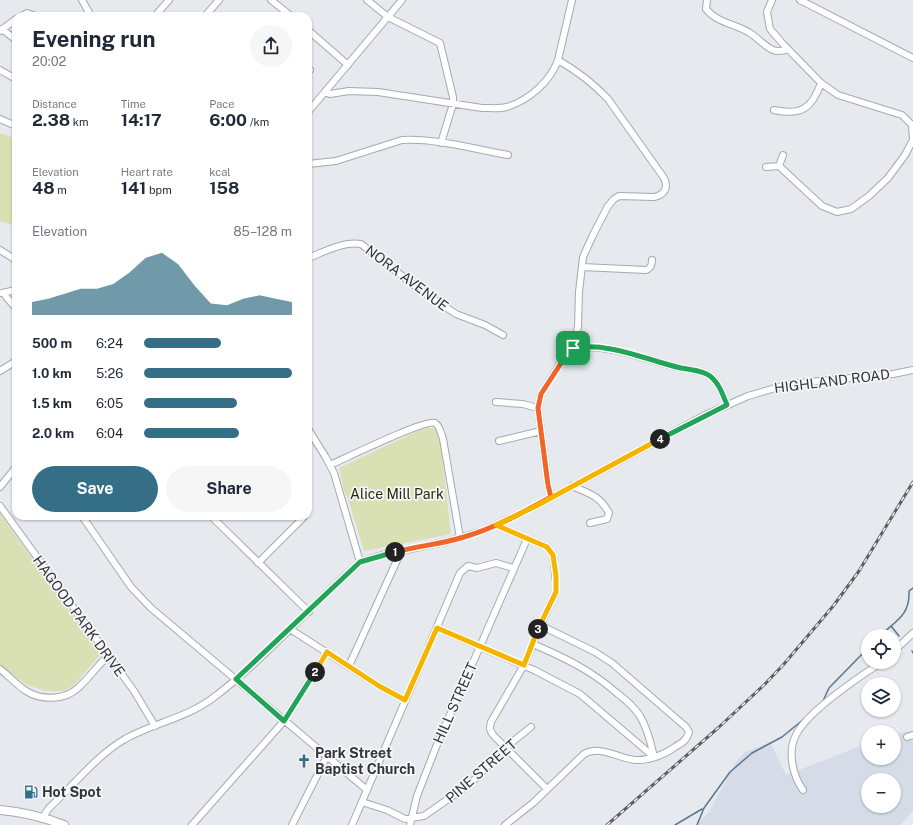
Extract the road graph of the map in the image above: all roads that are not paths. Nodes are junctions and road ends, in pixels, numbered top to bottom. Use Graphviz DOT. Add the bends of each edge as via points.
graph roads {
  1 [pos="82,0"];
  2 [pos="169,0"];
  3 [pos="219,0"];
  4 [pos="271,0"];
  5 [pos="367,0"];
  6 [pos="402,0"];
  7 [pos="572,0"];
  8 [pos="772,0"];
  9 [pos="800,0"];
  10 [pos="705,1"];
  11 [pos="89,12"];
  12 [pos="159,12"];
  13 [pos="208,12"];
  14 [pos="286,12"];
  15 [pos="388,17"];
  16 [pos="12,22"];
  17 [pos="1,30"];
  18 [pos="312,34"];
  19 [pos="12,37"];
  20 [pos="788,49"];
  21 [pos="913,58"];
  22 [pos="558,60"];
  23 [pos="348,65"];
  24 [pos="0,70"];
  25 [pos="12,77"];
  26 [pos="821,83"];
  27 [pos="325,92"];
  28 [pos="453,104"];
  29 [pos="312,107"];
  30 [pos="774,110"];
  31 [pos="0,119"];
  32 [pos="12,124"];
  33 [pos="913,140"];
  34 [pos="442,143"];
  35 [pos="508,155"];
  36 [pos="784,155"];
  37 [pos="312,164"];
  38 [pos="779,166"];
  39 [pos="766,167"];
  40 [pos="0,250"];
  41 [pos="312,257"];
  42 [pos="12,258"];
  43 [pos="652,260"];
  44 [pos="582,267"];
  45 [pos="12,291"];
  46 [pos="2,293"];
  47 [pos="12,304"];
  48 [pos="503,335"];
  49 [pos="573,348"];
  50 [pos="12,363"];
  51 [pos="0,370"];
  52 [pos="913,370"];
  53 [pos="496,402"];
  54 [pos="727,405"];
  55 [pos="538,408"];
  56 [pos="541,431"];
  57 [pos="312,436"];
  58 [pos="499,440"];
  59 [pos="330,465"];
  60 [pos="12,472"];
  61 [pos="572,486"];
  62 [pos="0,487"];
  63 [pos="551,497"];
  64 [pos="0,506"];
  65 [pos="85,520"];
  66 [pos="215,520"];
  67 [pos="301,520"];
  68 [pos="590,523"];
  69 [pos="496,525"];
  70 [pos="460,538"];
  71 [pos="527,539"];
  72 [pos="399,551"];
  73 [pos="360,562"];
  74 [pos="258,563"];
  75 [pos="513,568"];
  76 [pos="309,612"];
  77 [pos="540,625"];
  78 [pos="437,628"];
  79 [pos="290,629"];
  80 [pos="913,633"];
  81 [pos="533,644"];
  82 [pos="901,644"];
  83 [pos="480,646"];
  84 [pos="327,652"];
  85 [pos="108,656"];
  86 [pos="524,665"];
  87 [pos="349,666"];
  88 [pos="873,669"];
  89 [pos="0,670"];
  90 [pos="236,679"];
  91 [pos="405,700"];
  92 [pos="284,721"];
  93 [pos="155,726"];
  94 [pos="531,728"];
  95 [pos="506,747"];
  96 [pos="327,756"];
  97 [pos="654,757"];
  98 [pos="547,789"];
  99 [pos="367,790"];
  100 [pos="803,790"];
  101 [pos="362,802"];
  102 [pos="0,810"];
  103 [pos="413,818"];
  104 [pos="47,821"];
  105 [pos="64,825"];
  106 [pos="192,825"];
  107 [pos="292,825"];
  108 [pos="352,825"];
  109 [pos="410,825"];
  110 [pos="505,825"];
  1 -- 11 [label="street"];
  2 -- 12 [label="street"];
  3 -- 13 [label="street"];
  4 -- 14 [label="street"];
  5 -- 15 [label="street"];
  6 -- 15 [label="street"];
  7 -- 22 [label="street"];
  8 -- 20 [label="street" via="767,12 770,29"];
  9 -- 21 [label="street"];
  10 -- 20 [label="street" via="706,9 711,15 749,32 775,51"];
  15 -- 23 [label="street"];
  15 -- 28 [label="street" via="440,43"];
  16 -- 17 [label="street"];
  17 -- 19 [label="street"];
  18 -- 23 [label="street"];
  20 -- 26 [label="street"];
  22 -- 28 [label="street" via="550,77 519,102 498,109"];
  22 -- 44 [label="street" via="586,78 608,99 664,178 666,185 663,193 654,197 619,196 614,199 593,235"];
  23 -- 27 [label="street"];
  24 -- 25 [label="street"];
  26 -- 30 [label="street" via="814,100 804,109 790,112"];
  26 -- 33 [label="street" via="838,95 902,115 912,125"];
  27 -- 28 [label="street" via="378,92"];
  27 -- 29 [label="street"];
  28 -- 34 [label="street"];
  31 -- 32 [label="street"];
  33 -- 38 [label="street" via="888,178 869,196 852,209 837,212 822,206"];
  34 -- 35 [label="street"];
  34 -- 37 [label="street" via="402,140 336,161"];
  36 -- 38 [label="street"];
  38 -- 39 [label="street"];
  40 -- 42 [label="street"];
  41 -- 48 [label="street, NORA AVENUE" via="354,242 361,244 456,314 485,324"];
  43 -- 44 [label="street" via="652,264 646,270"];
  44 -- 49 [label="street" via="578,326"];
  45 -- 46 [label="street"];
  46 -- 47 [label="street"];
  49 -- 54 [label="street" via="609,350 702,372 714,381"];
  49 -- 55 [label="street" via="541,394"];
  50 -- 51 [label="street"];
  52 -- 54 [label="street, HIGHLAND ROAD" via="789,384"];
  53 -- 55 [label="street"];
  54 -- 61 [label="street, HIGHLAND ROAD"];
  55 -- 56 [label="street"];
  56 -- 58 [label="street"];
  56 -- 63 [label="street"];
  57 -- 59 [label="street"];
  59 -- 70 [label="street" via="413,428 435,423 443,439"];
  59 -- 73 [label="street"];
  60 -- 62 [label="street"];
  61 -- 63 [label="street, HIGHLAND ROAD"];
  61 -- 68 [label="street" via="599,499 609,513 607,519"];
  63 -- 69 [label="street, HIGHLAND ROAD"];
  64 -- 85 [label="street, HAGOOD PARK DRIVE"];
  65 -- 90 [label="street" via="131,587 151,608"];
  66 -- 74 [label="street"];
  67 -- 74 [label="street"];
  69 -- 70 [label="street, HIGHLAND ROAD"];
  69 -- 71 [label="street"];
  70 -- 72 [label="street, HIGHLAND ROAD"];
  71 -- 75 [label="street, HILL STREET"];
  71 -- 77 [label="street" via="547,547 553,555 556,592"];
  72 -- 73 [label="street, HIGHLAND ROAD"];
  72 -- 87 [label="street"];
  73 -- 76 [label="street, HIGHLAND ROAD"];
  74 -- 76 [label="street"];
  75 -- 78 [label="street" via="496,563 477,568 464,568 460,572"];
  75 -- 83 [label="street, HILL STREET"];
  76 -- 79 [label="street, HIGHLAND ROAD"];
  77 -- 81 [label="street"];
  77 -- 97 [label="street" via="612,663 686,727 689,732 688,738 663,755"];
  78 -- 83 [label="street"];
  78 -- 91 [label="street"];
  79 -- 84 [label="street"];
  79 -- 90 [label="street, HIGHLAND ROAD"];
  80 -- 82 [label="street"];
  81 -- 86 [label="street"];
  81 -- 97 [label="street" via="587,670 627,701 640,717 652,744"];
  83 -- 86 [label="street"];
  83 -- 103 [label="street, HILL STREET" via="417,796"];
  84 -- 87 [label="street"];
  84 -- 92 [label="street"];
  85 -- 89 [label="street" via="77,689 60,697 34,695"];
  85 -- 93 [label="street, HAGOOD PARK DRIVE" via="144,706"];
  86 -- 95 [label="street" via="489,728"];
  86 -- 97 [label="street" via="580,694"];
  87 -- 91 [label="street"];
  88 -- 100 [label="street" via="827,703 801,726 795,736 791,751 792,763"];
  90 -- 92 [label="street"];
  90 -- 93 [label="street, HIGHLAND ROAD" via="198,708"];
  91 -- 99 [label="street"];
  92 -- 96 [label="street"];
  92 -- 106 [label="street"];
  93 -- 104 [label="street, HIGHLAND ROAD" via="127,738 99,759 49,808"];
  94 -- 95 [label="street, PINE STREET"];
  95 -- 98 [label="street"];
  95 -- 103 [label="street, PINE STREET" via="471,783 453,797 424,816"];
  96 -- 99 [label="street"];
  96 -- 107 [label="street"];
  97 -- 98 [label="street" via="636,760 607,752 590,751"];
  98 -- 110 [label="street"];
  99 -- 101 [label="street"];
  101 -- 103 [label="street" via="405,819"];
  101 -- 108 [label="street"];
  102 -- 104 [label="main road" via="17,811"];
  103 -- 109 [label="street, HILL STREET"];
  104 -- 105 [label="main road"];
}
